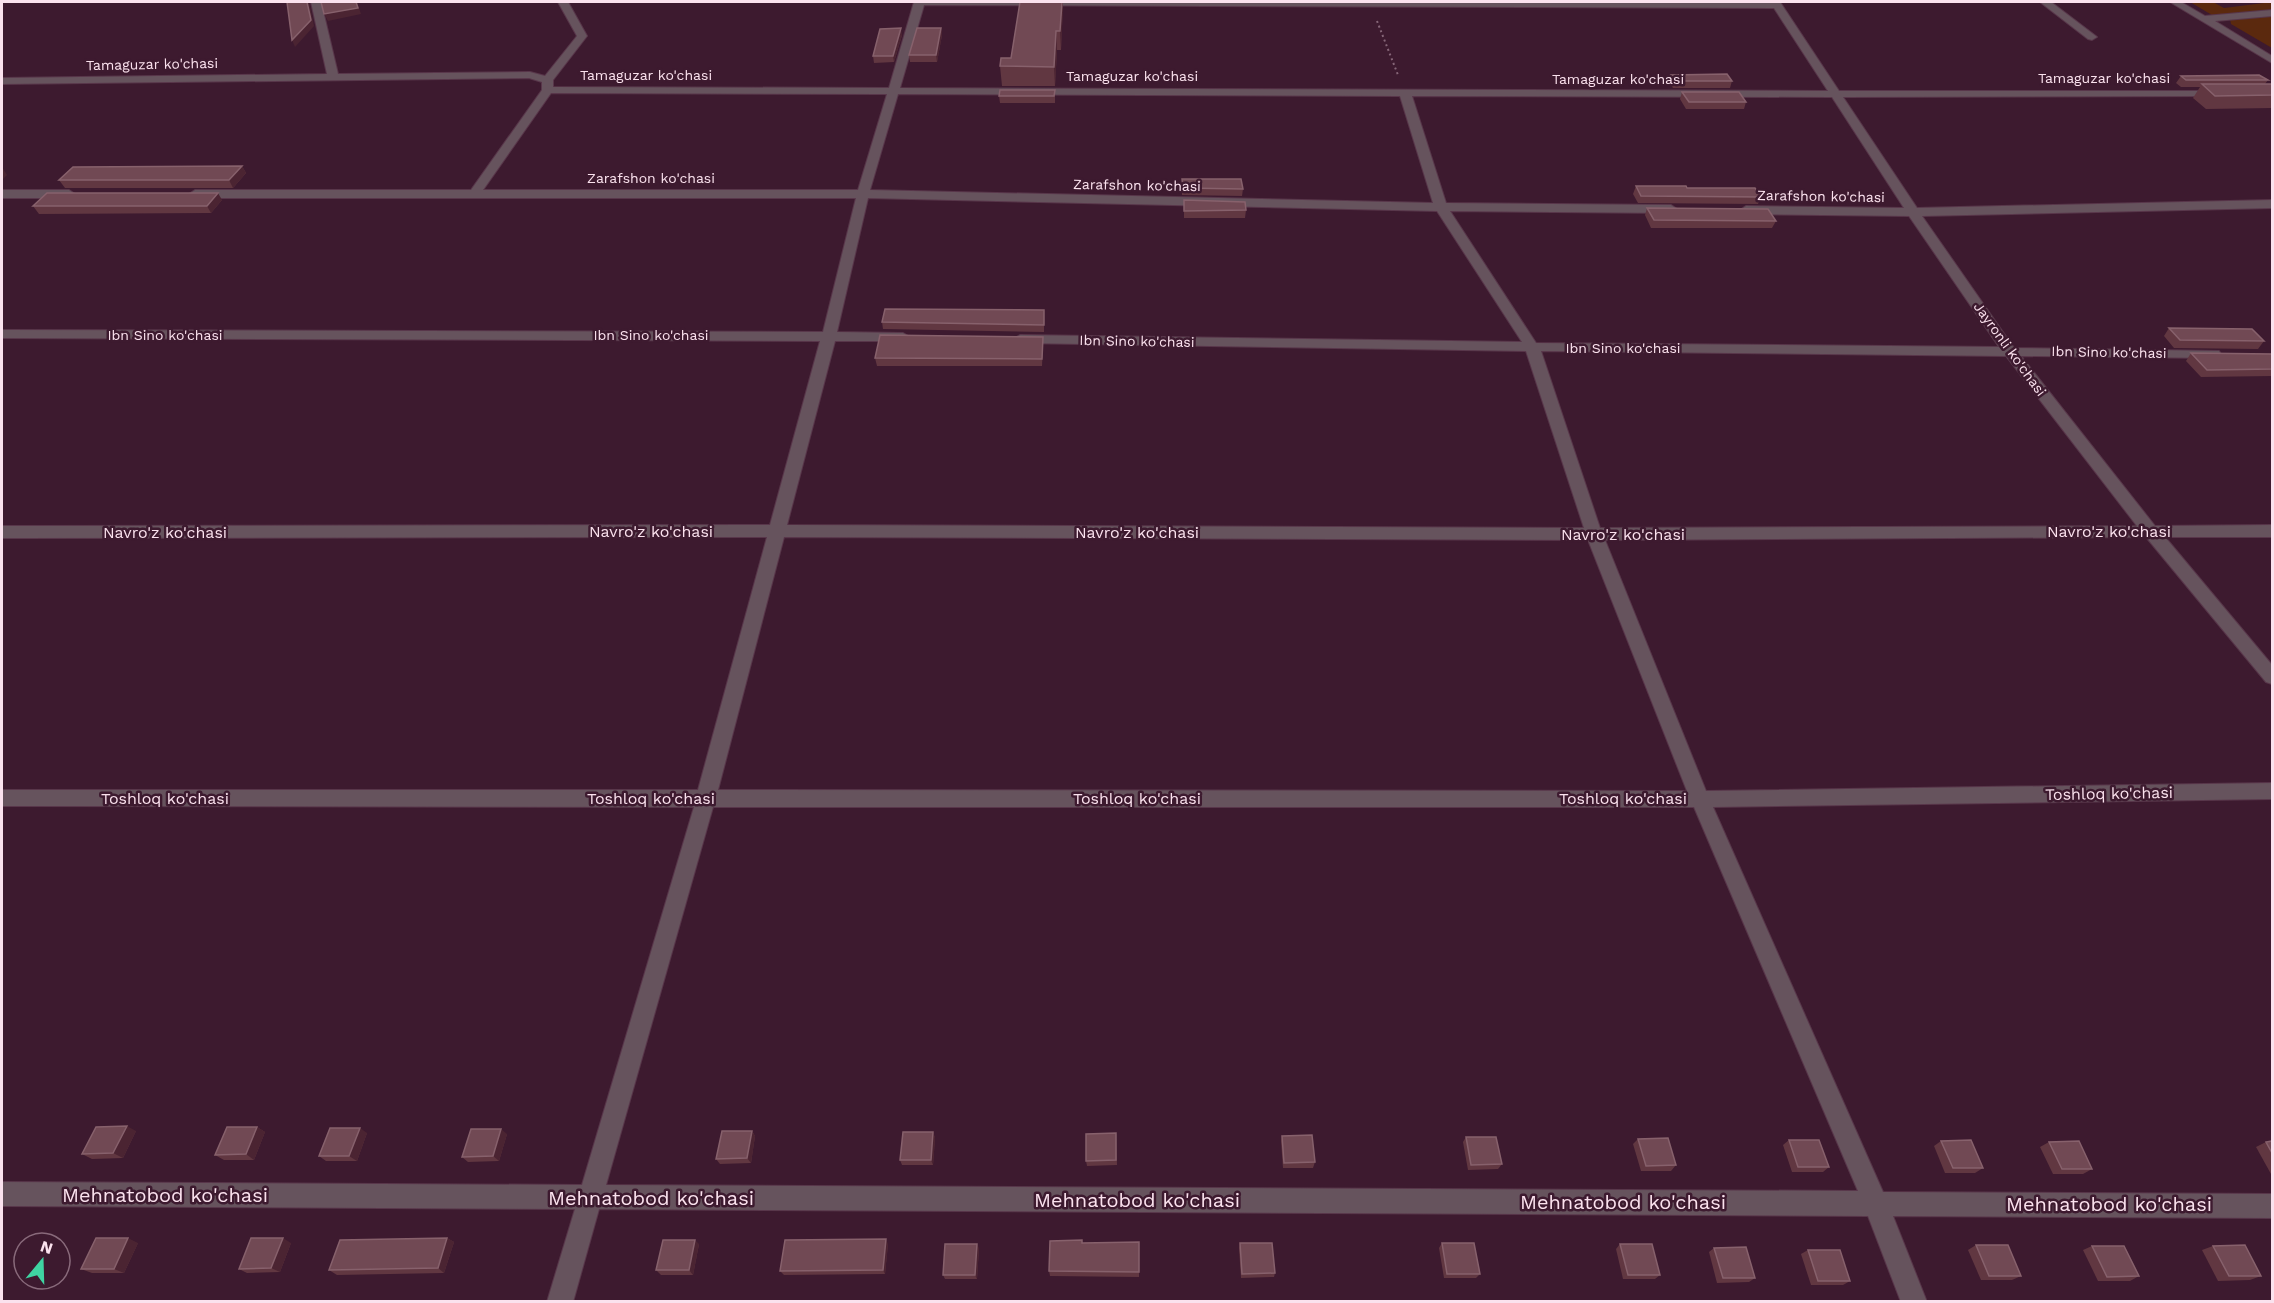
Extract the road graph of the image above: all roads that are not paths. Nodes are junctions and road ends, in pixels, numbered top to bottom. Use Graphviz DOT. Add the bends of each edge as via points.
graph roads {
  1 [pos="316,2"];
  2 [pos="563,2"];
  3 [pos="920,2"];
  4 [pos="1370,2"];
  5 [pos="2045,2"];
  6 [pos="2175,2"];
  7 [pos="1777,3"];
  8 [pos="2272,13"];
  9 [pos="2205,19"];
  10 [pos="2092,37"];
  11 [pos="2272,60"];
  12 [pos="333,76"];
  13 [pos="2,81"];
  14 [pos="547,85"];
  15 [pos="894,89"];
  16 [pos="1405,93"];
  17 [pos="2237,93"];
  18 [pos="1838,94"];
  19 [pos="475,193"];
  20 [pos="2,194"];
  21 [pos="84,194"];
  22 [pos="179,194"];
  23 [pos="864,194"];
  24 [pos="2257,204"];
  25 [pos="2272,204"];
  26 [pos="1441,207"];
  27 [pos="1689,209"];
  28 [pos="1736,210"];
  29 [pos="1913,212"];
  30 [pos="2272,218"];
  31 [pos="2,334"];
  32 [pos="829,335"];
  33 [pos="913,337"];
  34 [pos="1008,338"];
  35 [pos="1532,347"];
  36 [pos="2009,351"];
  37 [pos="2224,354"];
  38 [pos="2149,530"];
  39 [pos="777,531"];
  40 [pos="2272,531"];
  41 [pos="2,532"];
  42 [pos="1594,534"];
  43 [pos="2272,676"];
  44 [pos="2272,791"];
  45 [pos="2,798"];
  46 [pos="706,798"];
  47 [pos="1700,798"];
  48 [pos="2,1194"];
  49 [pos="589,1198"];
  50 [pos="1875,1203"];
  51 [pos="2272,1206"];
  52 [pos="560,1302"];
  53 [pos="1914,1302"];
  1 -- 12 [label="street"];
  2 -- 14 [label="street" via="582,36"];
  3 -- 4 [label="street"];
  3 -- 15 [label="street"];
  4 -- 7 [label="street"];
  5 -- 10 [label="street"];
  6 -- 9 [label="street"];
  7 -- 18 [label="street, Jayronli ko'chasi"];
  8 -- 9 [label="street"];
  9 -- 11 [label="street"];
  12 -- 13 [label="street, Tamaguzar ko'chasi"];
  12 -- 14 [label="street, Tamaguzar ko'chasi" via="530,75"];
  14 -- 15 [label="street, Tamaguzar ko'chasi"];
  14 -- 19 [label="street"];
  15 -- 16 [label="street, Tamaguzar ko'chasi"];
  15 -- 23 [label="street"];
  16 -- 18 [label="street, Tamaguzar ko'chasi"];
  16 -- 26 [label="street"];
  17 -- 18 [label="street, Tamaguzar ko'chasi"];
  18 -- 29 [label="street, Jayronli ko'chasi"];
  19 -- 22 [label="street, Zarafshon ko'chasi"];
  19 -- 23 [label="street, Zarafshon ko'chasi"];
  20 -- 21 [label="street"];
  23 -- 26 [label="street, Zarafshon ko'chasi"];
  23 -- 32 [label="street"];
  24 -- 25 [label="street, Zarafshon ko'chasi"];
  24 -- 29 [label="street, Zarafshon ko'chasi"];
  24 -- 30 [label="street"];
  26 -- 27 [label="street, Zarafshon ko'chasi"];
  26 -- 35 [label="street"];
  28 -- 29 [label="street, Zarafshon ko'chasi"];
  29 -- 36 [label="street, Jayronli ko'chasi"];
  31 -- 32 [label="street, Ibn Sino ko'chasi"];
  32 -- 33 [label="street, Ibn Sino ko'chasi"];
  32 -- 39 [label="street"];
  34 -- 35 [label="street, Ibn Sino ko'chasi"];
  35 -- 36 [label="street, Ibn Sino ko'chasi"];
  35 -- 42 [label="street"];
  36 -- 37 [label="street, Ibn Sino ko'chasi"];
  36 -- 38 [label="street, Jayronli ko'chasi"];
  38 -- 40 [label="street, Navro'z ko'chasi"];
  38 -- 42 [label="street, Navro'z ko'chasi"];
  38 -- 43 [label="street, Jayronli ko'chasi"];
  39 -- 41 [label="street, Navro'z ko'chasi"];
  39 -- 42 [label="street, Navro'z ko'chasi"];
  39 -- 46 [label="street"];
  42 -- 47 [label="street"];
  44 -- 47 [label="street, Toshloq ko'chasi"];
  45 -- 46 [label="street, Toshloq ko'chasi"];
  46 -- 47 [label="street, Toshloq ko'chasi"];
  46 -- 49 [label="street"];
  47 -- 50 [label="street"];
  48 -- 49 [label="street, Mehnatobod ko'chasi"];
  49 -- 50 [label="street, Mehnatobod ko'chasi"];
  49 -- 52 [label="street"];
  50 -- 51 [label="street, Mehnatobod ko'chasi"];
  50 -- 53 [label="street"];
}
